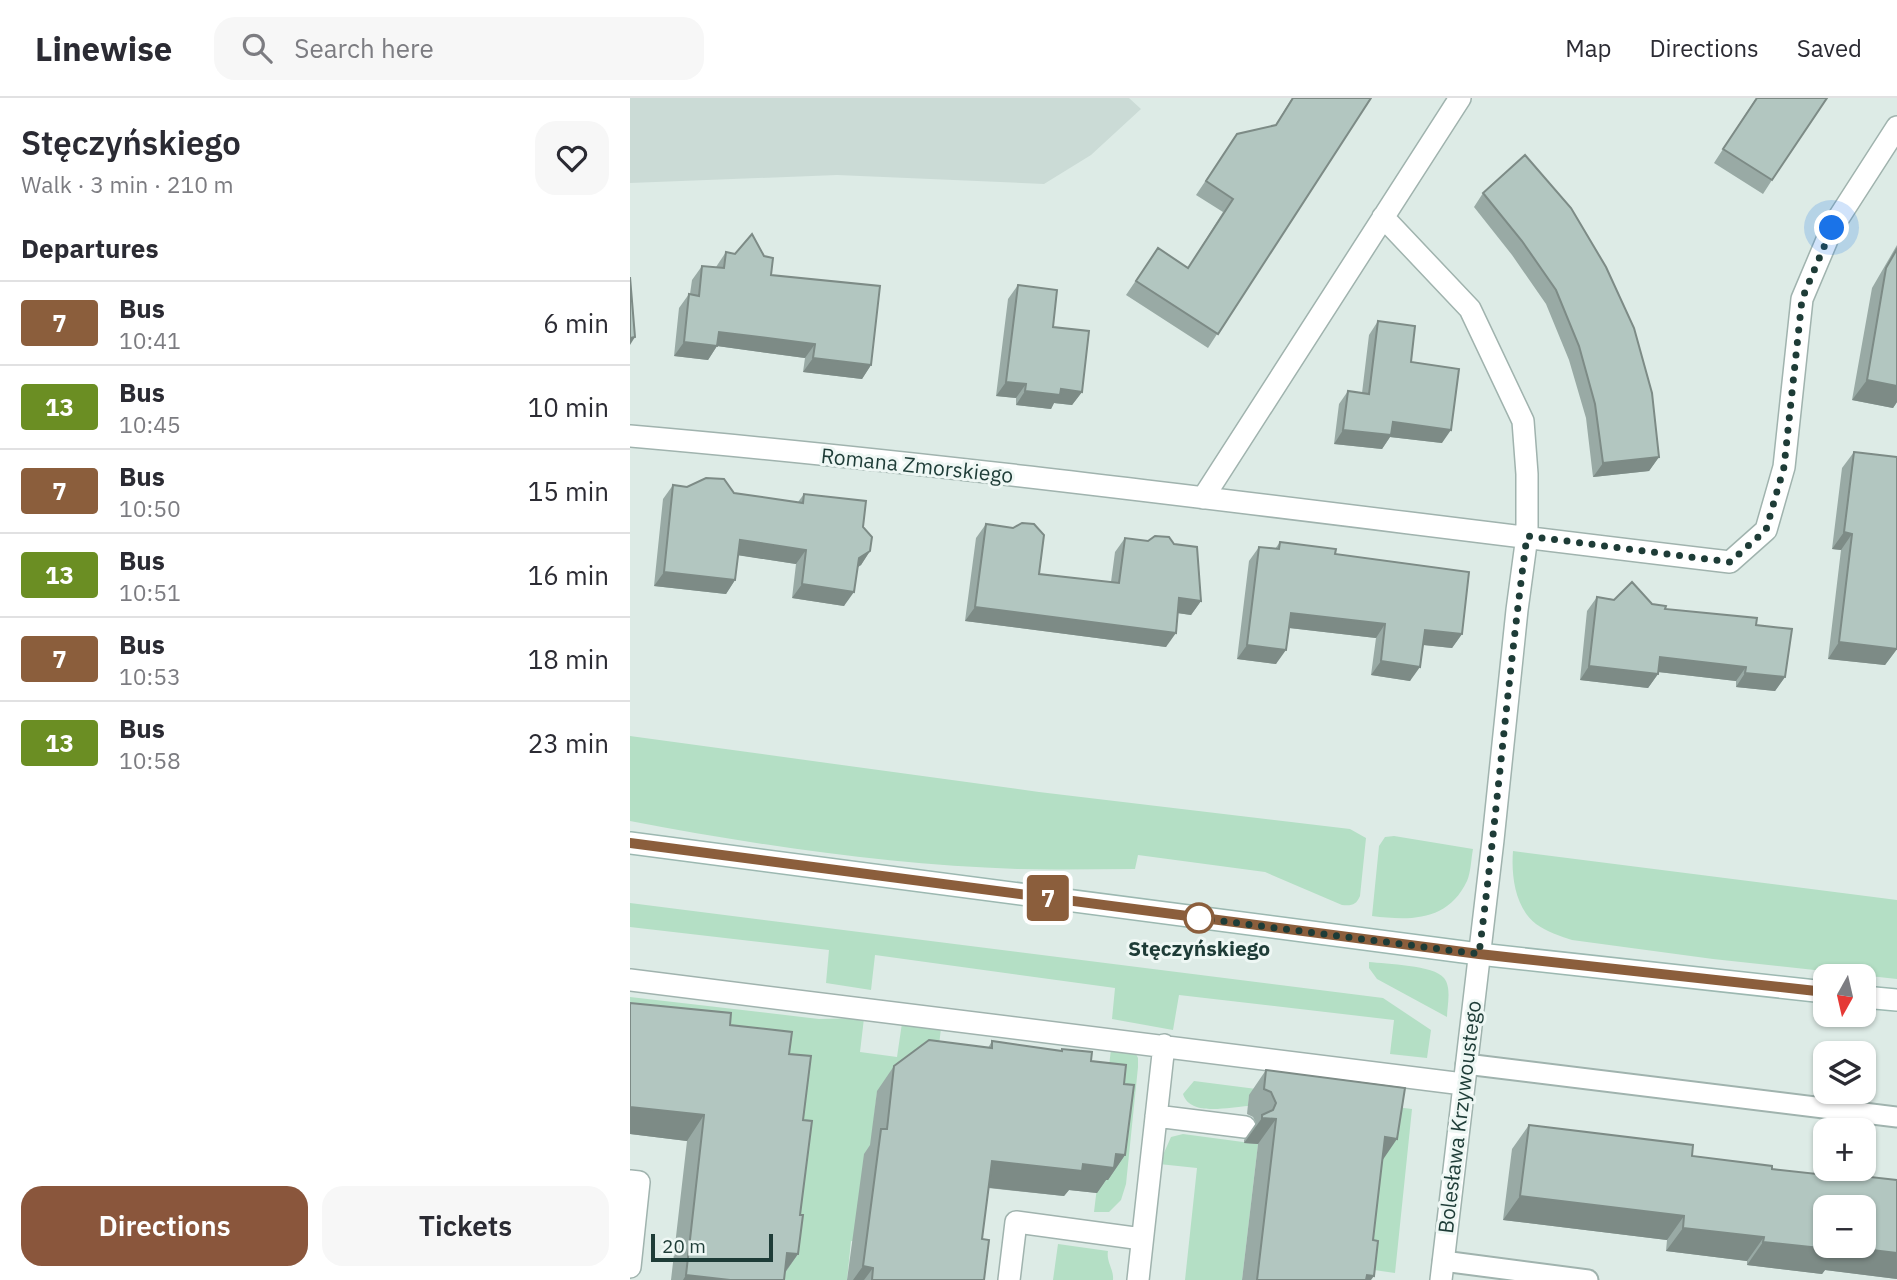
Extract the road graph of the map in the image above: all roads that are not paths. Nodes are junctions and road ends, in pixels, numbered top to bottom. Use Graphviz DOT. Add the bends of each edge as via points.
graph roads {
  1 [pos="1460,98"];
  2 [pos="1897,127"];
  3 [pos="1382,217"];
  4 [pos="630,436"];
  5 [pos="1203,498"];
  6 [pos="1527,536"];
  7 [pos="630,843"];
  8 [pos="1479,954"];
  9 [pos="630,980"];
  10 [pos="1813,991"];
  11 [pos="1876,998"];
  12 [pos="1897,1000"];
  13 [pos="1164,1045"];
  14 [pos="1465,1074"];
  15 [pos="1156,1116"];
  16 [pos="1897,1116"];
  17 [pos="1245,1127"];
  18 [pos="630,1181"];
  19 [pos="1142,1238"];
  20 [pos="630,1267"];
  21 [pos="1442,1270"];
  22 [pos="1009,1280"];
  23 [pos="1138,1280"];
  24 [pos="1588,1280"];
  1 -- 3 [label="street"];
  2 -- 6 [label="street, Romana Zmorskiego" via="1832,228 1802,299 1784,467 1766,530 1730,562"];
  3 -- 5 [label="street"];
  3 -- 6 [label="street" via="1470,309 1522,421"];
  4 -- 5 [label="street, Romana Zmorskiego"];
  5 -- 6 [label="street, Romana Zmorskiego"];
  6 -- 8 [label="street"];
  7 -- 8 [label="street"];
  8 -- 10 [label="street"];
  8 -- 14 [label="street, Bolesława Krzywoustego"];
  9 -- 13 [label="street"];
  11 -- 12 [label="street"];
  13 -- 14 [label="street"];
  13 -- 15 [label="street"];
  14 -- 16 [label="lane"];
  14 -- 21 [label="street, Bolesława Krzywoustego"];
  15 -- 17 [label="street"];
  15 -- 19 [label="street"];
  18 -- 20 [label="street" via="639,1182"];
  19 -- 22 [label="street" via="1016,1222"];
  19 -- 23 [label="street"];
  21 -- 24 [label="lane"];
}
